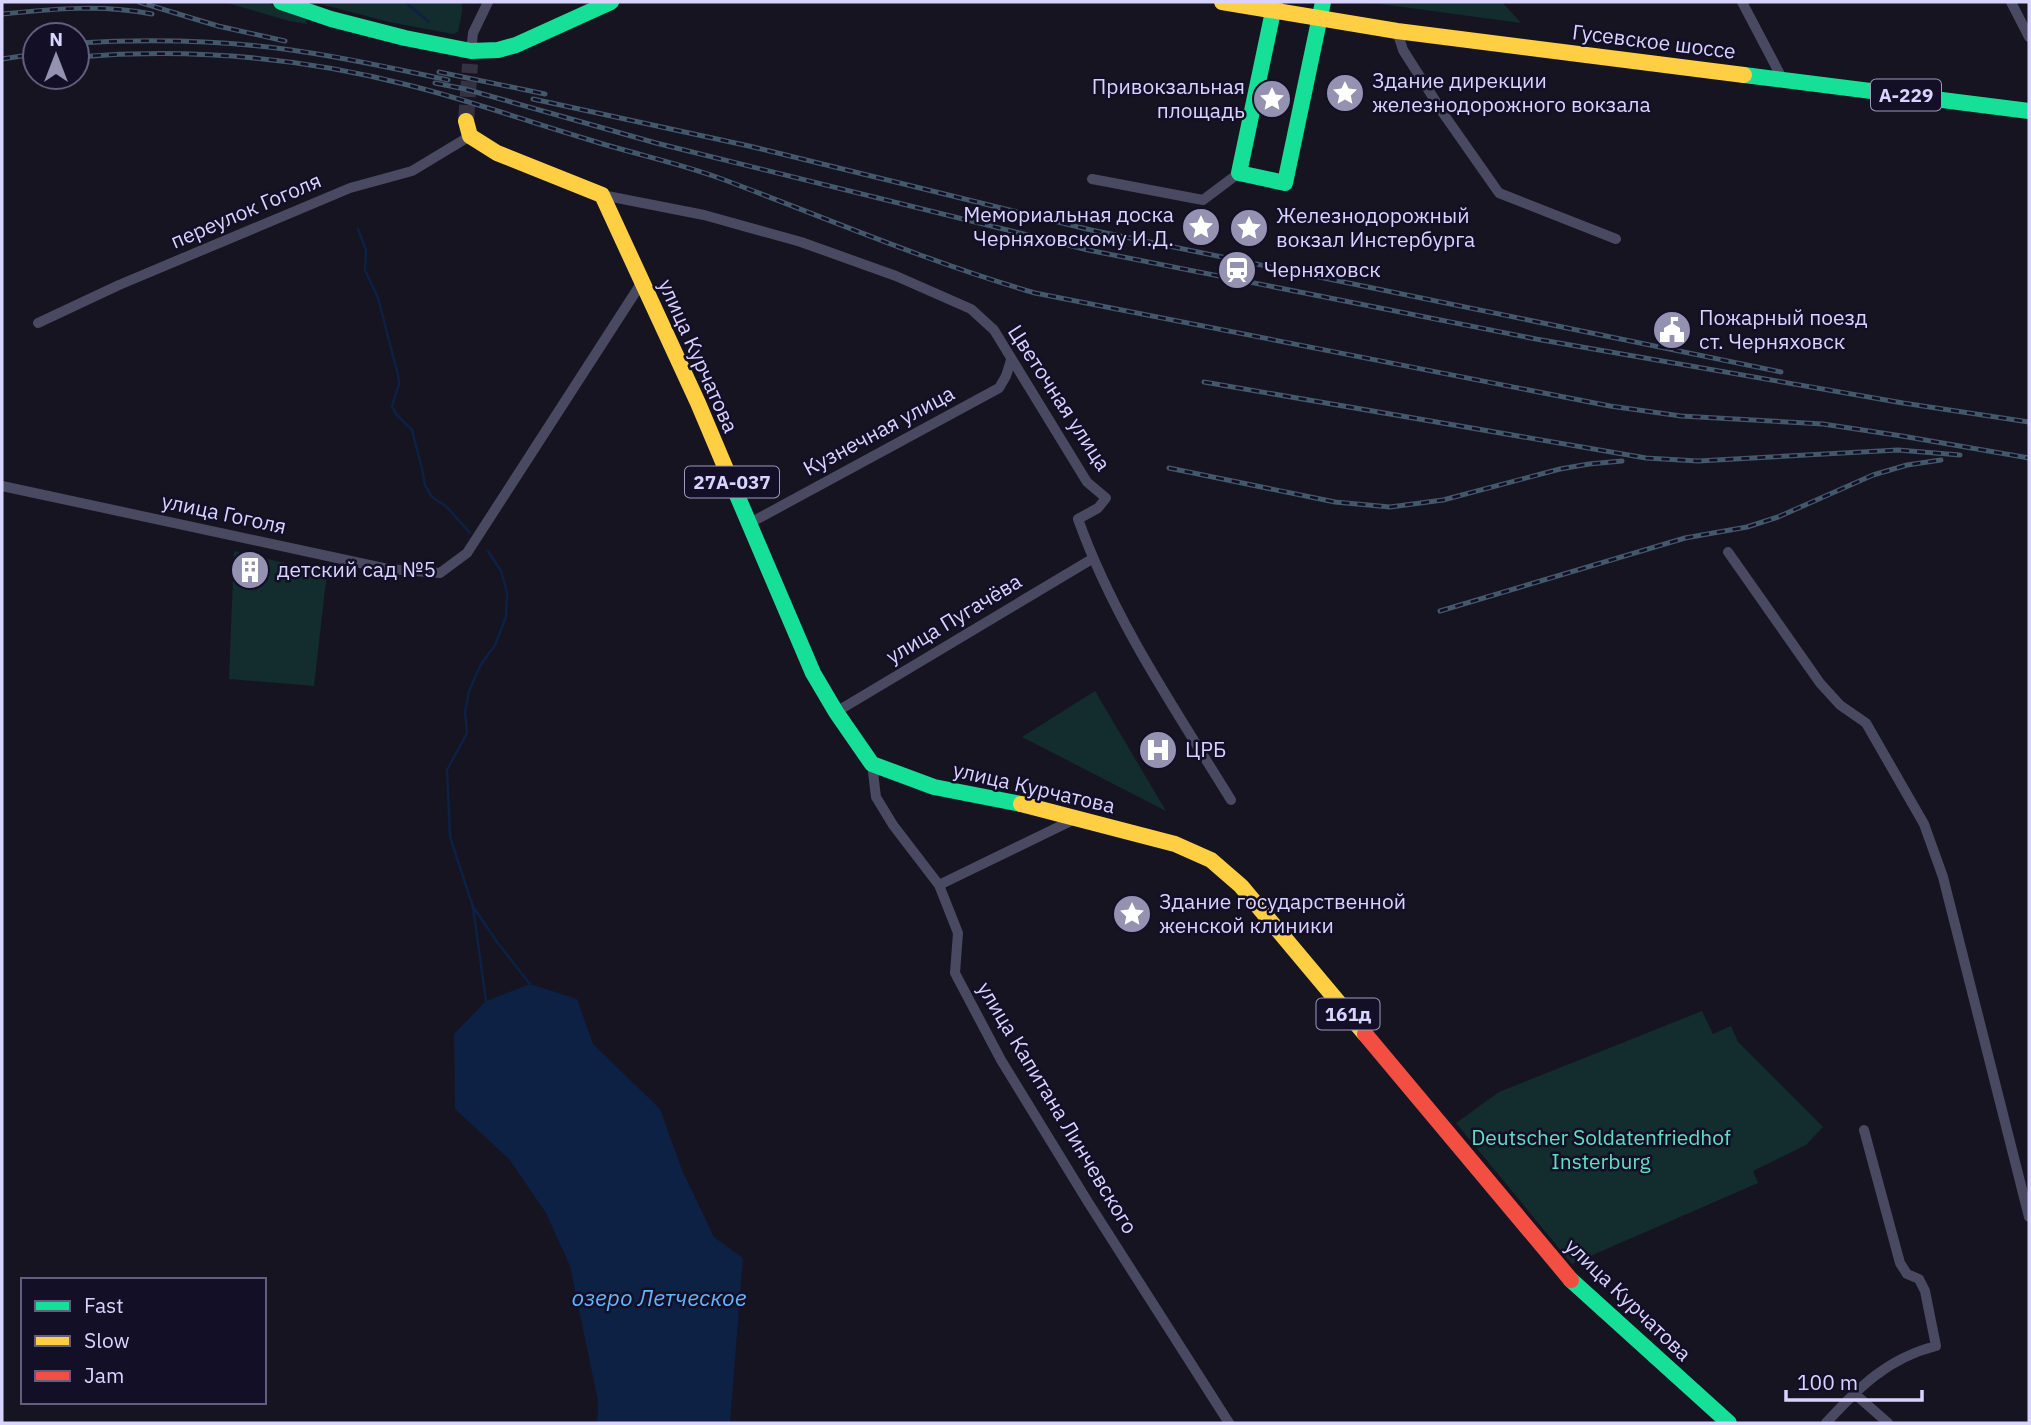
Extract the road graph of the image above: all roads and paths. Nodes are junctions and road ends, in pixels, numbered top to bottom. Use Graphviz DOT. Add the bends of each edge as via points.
graph roads {
  1 [pos="281,2"];
  2 [pos="488,2"];
  3 [pos="611,2"];
  4 [pos="1222,2"];
  5 [pos="1323,2"];
  6 [pos="1742,2"];
  7 [pos="2011,2"];
  8 [pos="1274,6"];
  9 [pos="1319,19"];
  10 [pos="1397,31"];
  11 [pos="2029,37"];
  12 [pos="470,57"];
  13 [pos="1783,80"];
  14 [pos="2029,111"];
  15 [pos="468,128"];
  16 [pos="1239,173"];
  17 [pos="1092,179"];
  18 [pos="602,195"];
  19 [pos="1616,239"];
  20 [pos="642,282"];
  21 [pos="38,323"];
  22 [pos="1011,360"];
  23 [pos="2,486"];
  24 [pos="750,523"];
  25 [pos="1728,552"];
  26 [pos="1092,558"];
  27 [pos="836,712"];
  28 [pos="872,764"];
  29 [pos="1231,800"];
  30 [pos="1077,818"];
  31 [pos="939,885"];
  32 [pos="1864,1130"];
  33 [pos="2029,1217"];
  34 [pos="1855,1394"];
  35 [pos="1229,1423"];
  36 [pos="1729,1423"];
  37 [pos="1826,1423"];
  38 [pos="1888,1423"];
  1 -- 12 [label="main road"];
  2 -- 12 [label="street" via="473,33"];
  3 -- 12 [label="main road" via="516,45"];
  4 -- 8 [label="main road, Гусевское шоссе"];
  5 -- 9 [label="main road"];
  6 -- 13 [label="street"];
  7 -- 11 [label="street"];
  8 -- 9 [label="main road, Гусевское шоссе / А-229"];
  8 -- 16 [label="main road"];
  9 -- 10 [label="main road, Гусевское шоссе / А-229"];
  9 -- 16 [label="main road" via="1285,183"];
  10 -- 13 [label="main road, Гусевское шоссе / А-229"];
  10 -- 19 [label="street" via="1403,50 1499,193"];
  13 -- 14 [label="main road, Гусевское шоссе / А-229"];
  15 -- 18 [label="main road" via="496,153"];
  15 -- 21 [label="street, переулок Гоголя" via="412,171 350,188"];
  16 -- 17 [label="street" via="1203,200"];
  18 -- 20 [label="main road, улица Курчатова / 27А-037"];
  18 -- 22 [label="street, Цветочная улица" via="800,242 897,276 971,309 994,330"];
  20 -- 23 [label="street, улица Гоголя" via="467,553 440,573 388,569"];
  20 -- 24 [label="main road, улица Курчатова / 27А-037"];
  22 -- 24 [label="street, Кузнечная улица" via="999,388"];
  22 -- 26 [label="street, Цветочная улица" via="1087,482 1107,498 1077,519"];
  24 -- 27 [label="main road, улица Курчатова / 27А-037" via="813,673"];
  25 -- 33 [label="street" via="1820,683 1866,723 1924,824 1943,877"];
  26 -- 27 [label="street, улица Пугачёва"];
  26 -- 29 [label="street, Цветочная улица" via="1137,647"];
  27 -- 28 [label="main road, улица Курчатова / 27А-037"];
  28 -- 30 [label="main road, улица Курчатова / 161д" via="934,787"];
  28 -- 31 [label="street, улица Капитана Линчевского" via="876,797"];
  30 -- 31 [label="street"];
  30 -- 36 [label="main road, улица Курчатова / 161д" via="1175,844 1211,859 1241,886 1574,1283"];
  31 -- 35 [label="street, улица Капитана Линчевского" via="958,933 955,973 1001,1060"];
  32 -- 34 [label="street" via="1900,1263 1919,1279 1925,1291 1936,1346 1888,1366"];
  34 -- 37 [label="street"];
  34 -- 38 [label="street"];
}
